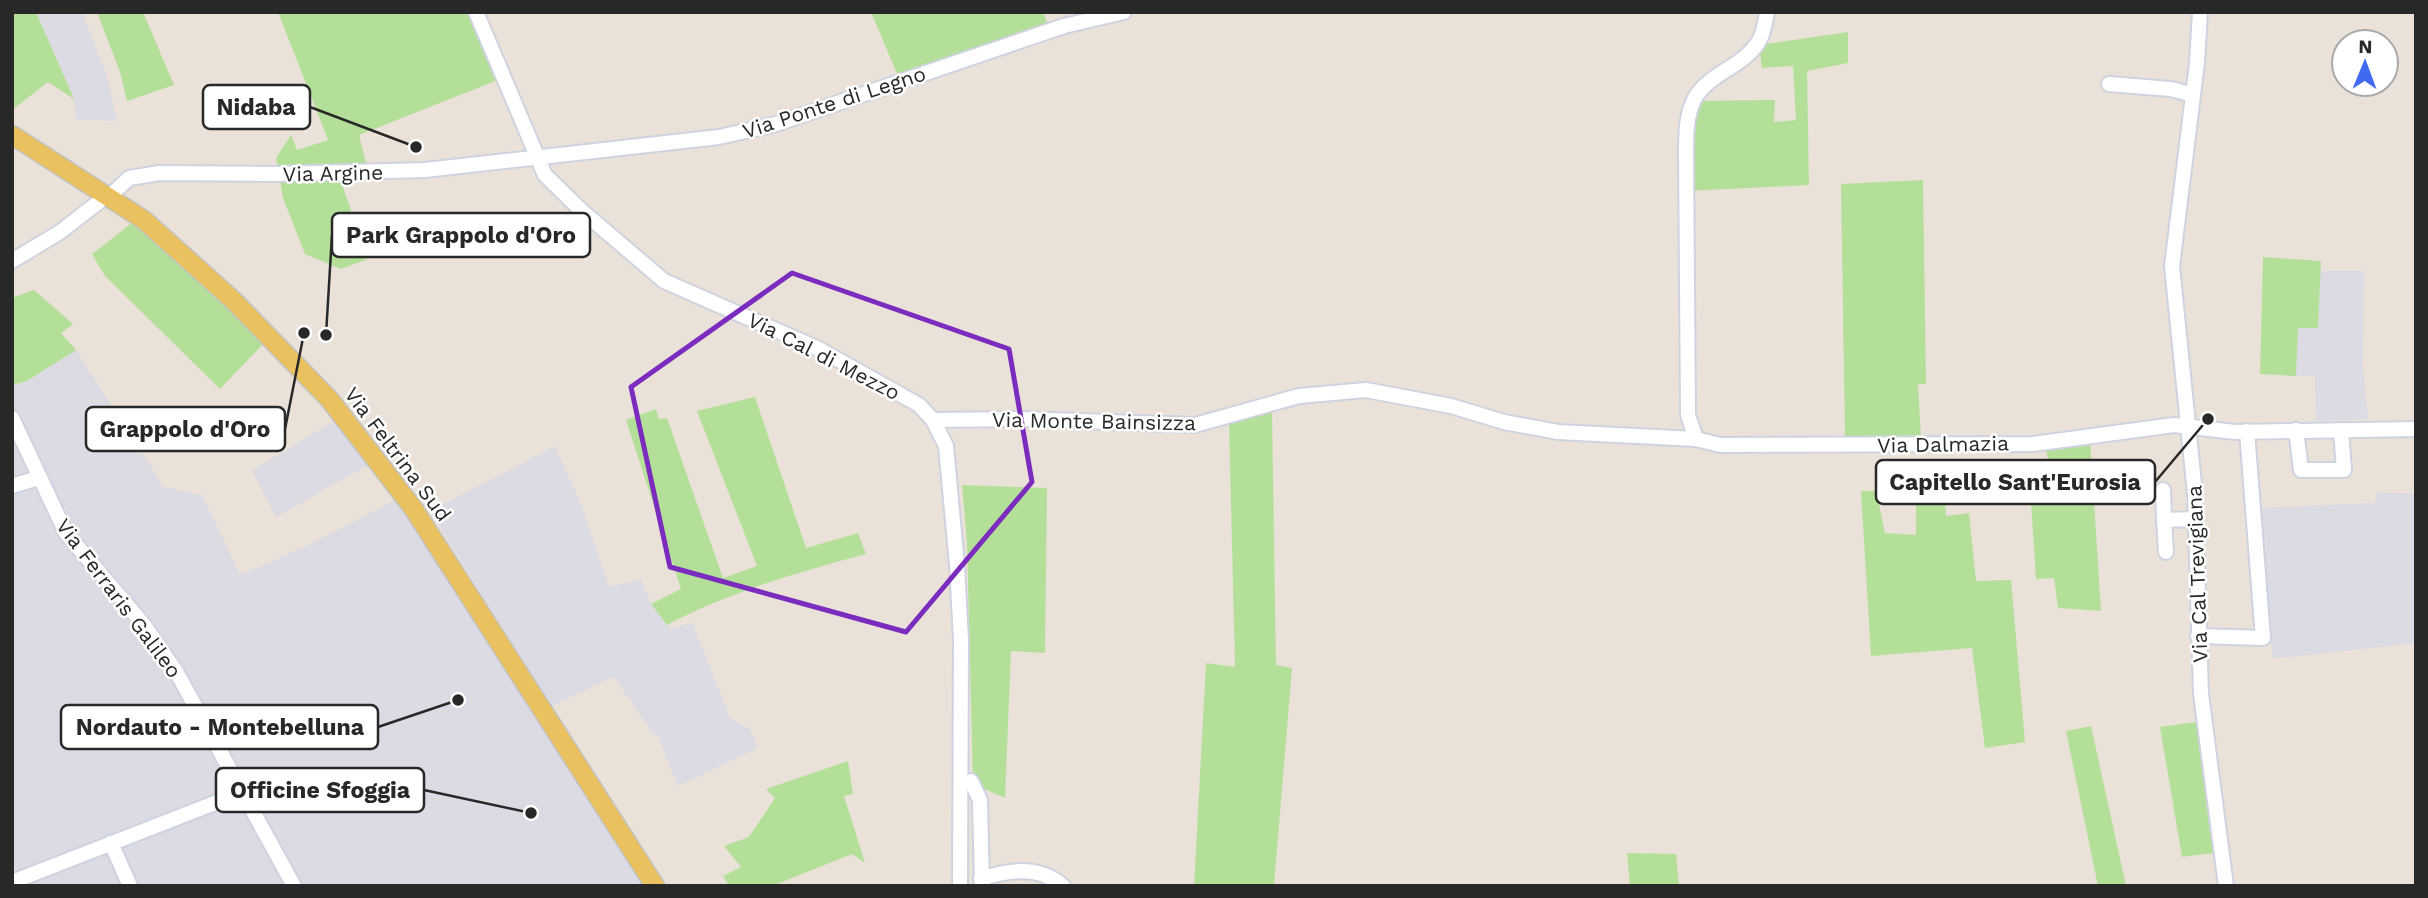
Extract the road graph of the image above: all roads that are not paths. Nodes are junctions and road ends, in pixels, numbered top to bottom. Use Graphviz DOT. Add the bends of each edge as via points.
graph roads {
  1 [pos="476,12"];
  2 [pos="1124,12"];
  3 [pos="1767,12"];
  4 [pos="2200,12"];
  5 [pos="2109,84"];
  6 [pos="2193,94"];
  7 [pos="12,135"];
  8 [pos="537,156"];
  9 [pos="105,199"];
  10 [pos="12,261"];
  11 [pos="1377,392"];
  12 [pos="12,418"];
  13 [pos="933,421"];
  14 [pos="2189,428"];
  15 [pos="2416,429"];
  16 [pos="2296,430"];
  17 [pos="2341,430"];
  18 [pos="2247,432"];
  19 [pos="1696,439"];
  20 [pos="38,478"];
  21 [pos="12,486"];
  22 [pos="2163,490"];
  23 [pos="2195,519"];
  24 [pos="2164,520"];
  25 [pos="2166,552"];
  26 [pos="2198,636"];
  27 [pos="971,781"];
  28 [pos="243,792"];
  29 [pos="111,843"];
  30 [pos="12,882"];
  31 [pos="981,882"];
  32 [pos="130,886"];
  33 [pos="293,886"];
  34 [pos="655,886"];
  35 [pos="960,886"];
  36 [pos="1063,886"];
  37 [pos="2226,886"];
  1 -- 8 [label="street, Via Cal di Mezzo"];
  2 -- 8 [label="street, Via Ponte di Legno" via="1064,26 776,124 677,144"];
  3 -- 19 [label="street" via="1762,38 1710,81 1690,112 1686,145 1688,415"];
  4 -- 6 [label="street, Via Cal Trevigiana"];
  5 -- 6 [label="street"];
  6 -- 14 [label="street, Via Cal Trevigiana" via="2172,266"];
  7 -- 9 [label="main road, Via Feltrina Sud"];
  8 -- 9 [label="street, Via Argine" via="425,170 159,173 129,178"];
  8 -- 13 [label="street, Via Cal di Mezzo" via="551,183 664,281 850,365 919,405"];
  9 -- 10 [label="street"];
  9 -- 34 [label="main road, Via Feltrina Sud" via="144,220 234,301 351,425 413,508"];
  11 -- 13 [label="street, Via Monte Bainsizza" via="1299,396 1195,425"];
  11 -- 19 [label="street, Via Dalmazia" via="1558,432"];
  12 -- 20 [label="street, Via Ferraris Galileo"];
  13 -- 35 [label="street, Via Cal di Mezzo" via="946,446 957,565"];
  14 -- 18 [label="street, Via Dalmazia"];
  14 -- 19 [label="street, Via Dalmazia" via="2174,425 2033,444 1720,445"];
  14 -- 23 [label="street, Via Cal Trevigiana"];
  15 -- 17 [label="street, Via Dalmazia"];
  16 -- 17 [label="street, Via Dalmazia"];
  16 -- 17 [label="street" via="2301,470 2344,470"];
  16 -- 18 [label="street, Via Dalmazia"];
  18 -- 26 [label="street" via="2263,638"];
  20 -- 21 [label="street"];
  20 -- 28 [label="street, Via Ferraris Galileo" via="74,544 144,625 170,663"];
  22 -- 24 [label="street"];
  23 -- 24 [label="street"];
  23 -- 26 [label="street, Via Cal Trevigiana"];
  24 -- 25 [label="street"];
  26 -- 37 [label="street, Via Cal Trevigiana"];
  27 -- 31 [label="street" via="980,800"];
  28 -- 29 [label="street"];
  28 -- 33 [label="street, Via Ferraris Galileo"];
  29 -- 30 [label="street"];
  29 -- 32 [label="street"];
  31 -- 36 [label="street" via="1021,870 1045,874"];
}
